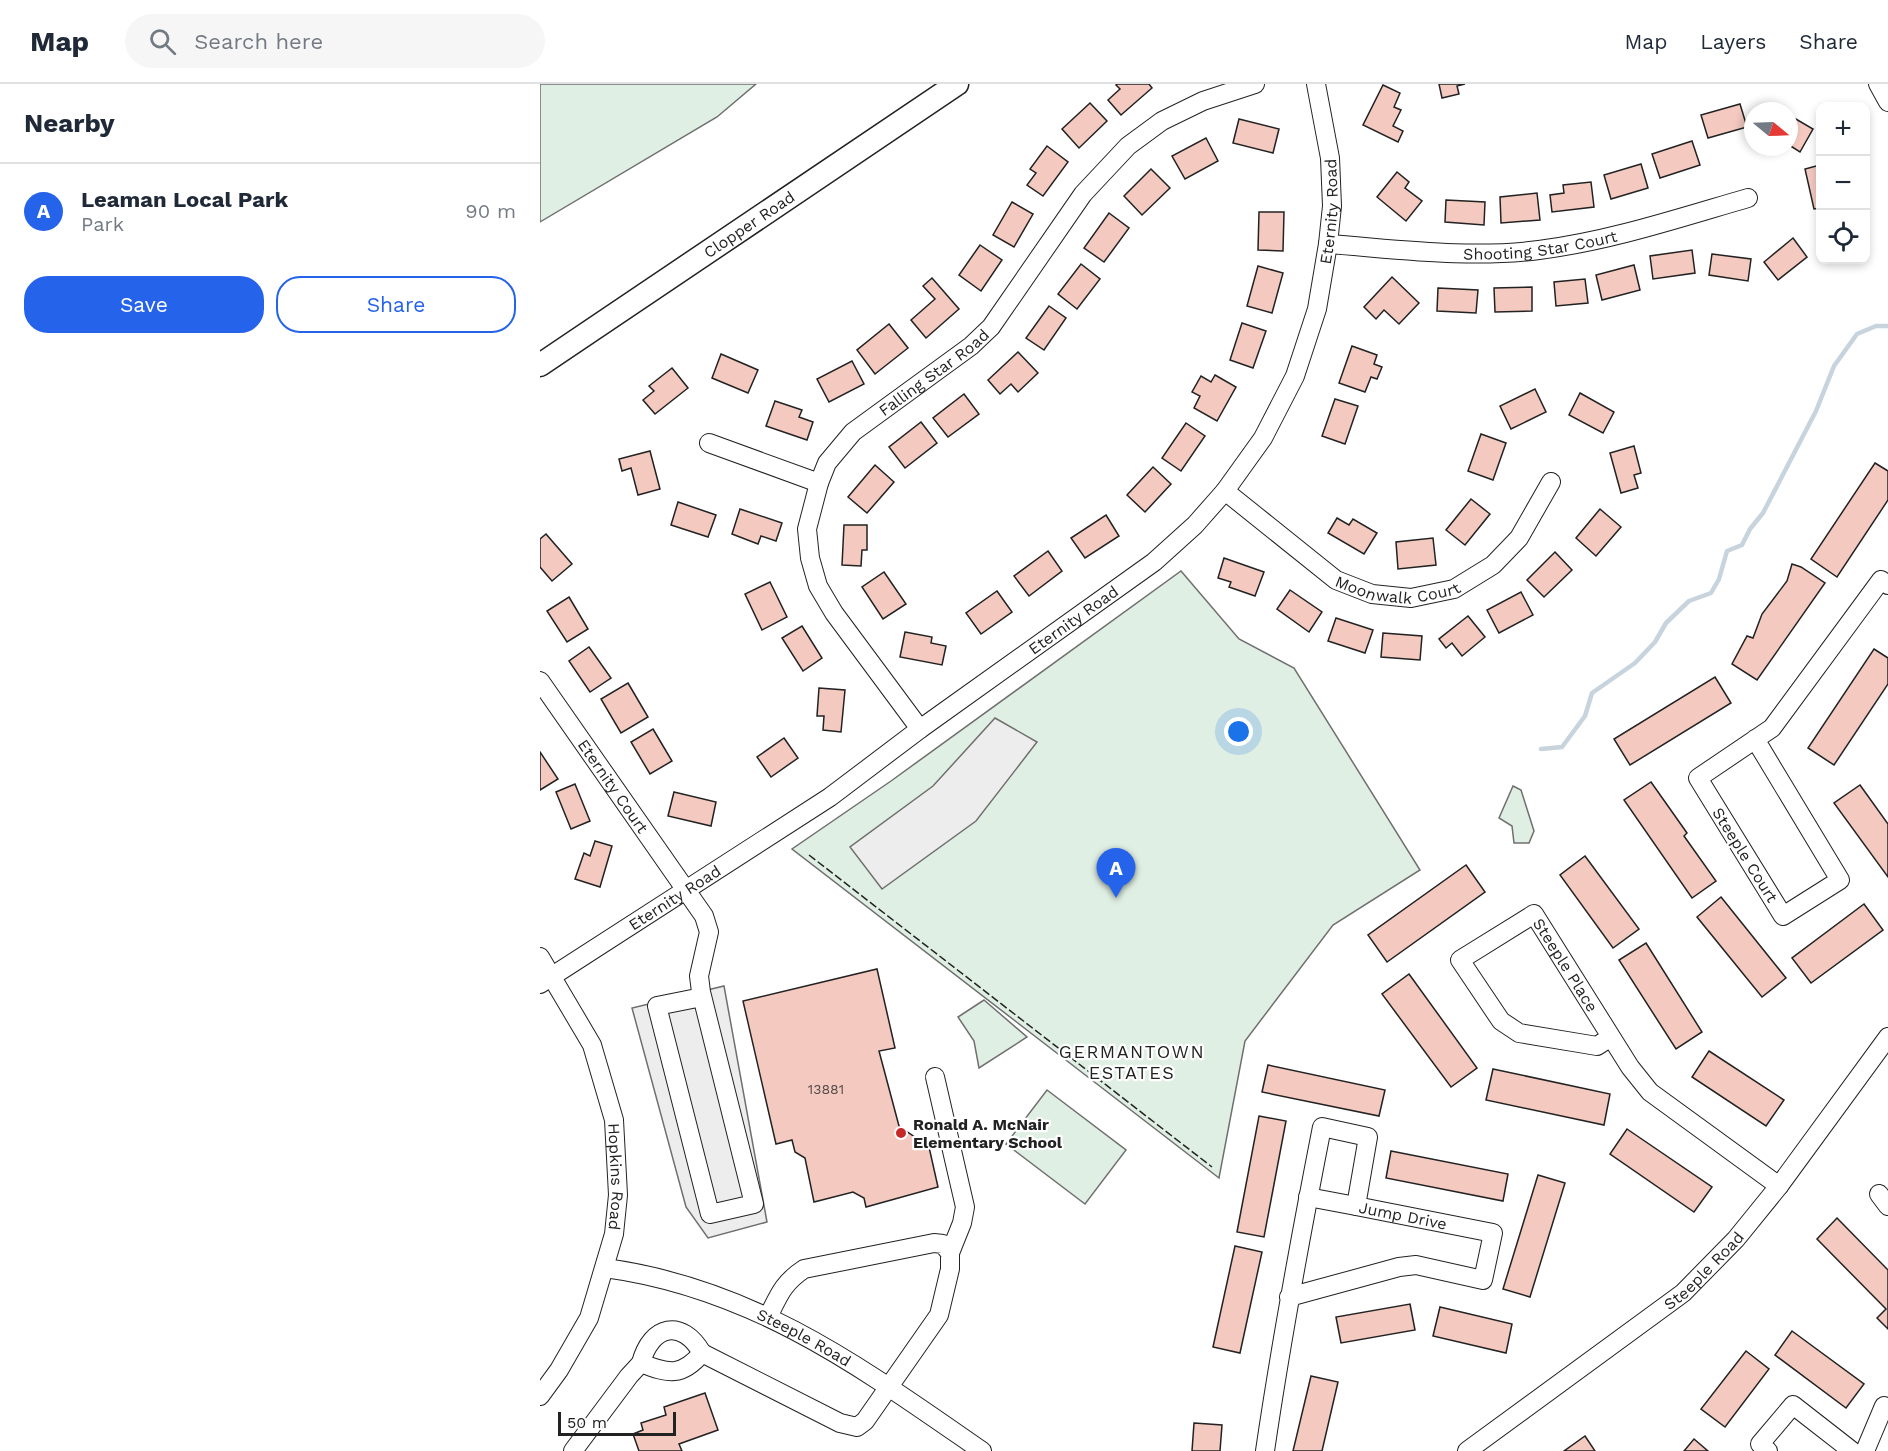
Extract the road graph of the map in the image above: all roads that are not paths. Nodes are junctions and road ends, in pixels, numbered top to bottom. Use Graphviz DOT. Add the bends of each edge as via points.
graph roads {
  1 [pos="957,84"];
  2 [pos="1255,84"];
  3 [pos="1316,84"];
  4 [pos="1748,198"];
  5 [pos="1328,244"];
  6 [pos="540,366"];
  7 [pos="709,443"];
  8 [pos="1551,482"];
  9 [pos="819,483"];
  10 [pos="1225,491"];
  11 [pos="1886,578"];
  12 [pos="540,681"];
  13 [pos="920,729"];
  14 [pos="1755,740"];
  15 [pos="686,890"];
  16 [pos="540,957"];
  17 [pos="546,980"];
  18 [pos="702,997"];
  19 [pos="1611,1037"];
  20 [pos="1888,1037"];
  21 [pos="934,1077"];
  22 [pos="1779,1186"];
  23 [pos="1308,1197"];
  24 [pos="1356,1206"];
  25 [pos="950,1253"];
  26 [pos="605,1268"];
  27 [pos="1289,1297"];
  28 [pos="768,1317"];
  29 [pos="702,1353"];
  30 [pos="641,1363"];
  31 [pos="888,1386"];
  32 [pos="540,1396"];
  33 [pos="1884,1406"];
  34 [pos="1476,1449"];
  35 [pos="573,1451"];
  36 [pos="982,1451"];
  37 [pos="1265,1451"];
  38 [pos="1768,1451"];
  39 [pos="1852,1451"];
  40 [pos="1865,1451"];
  1 -- 6 [label="main road, Clopper Road"];
  2 -- 9 [label="street, Falling Star Road" via="1203,101 1162,121 1128,146 1083,194 991,327 971,346 853,432 827,462"];
  3 -- 5 [label="street, Eternity Road" via="1330,158 1332,206"];
  4 -- 5 [label="street, Shooting Star Court" via="1613,237 1538,250 1456,254"];
  5 -- 10 [label="street, Eternity Road" via="1317,309 1295,376 1263,438"];
  7 -- 9 [label="street"];
  8 -- 10 [label="street, Moonwalk Court" via="1519,538 1493,566 1454,589 1411,598 1372,594 1336,580"];
  9 -- 13 [label="street, Falling Star Road" via="807,530 818,586"];
  10 -- 13 [label="street, Eternity Road" via="1154,562"];
  11 -- 14 [label="street, Steeple Court" via="1772,728"];
  12 -- 15 [label="street, Eternity Court"];
  13 -- 15 [label="street, Eternity Road" via="830,797"];
  14 -- 14 [label="street, Steeple Court" via="1698,778 1783,916 1840,880"];
  15 -- 17 [label="street, Eternity Road"];
  15 -- 18 [label="street, Eternity Court" via="704,916 709,932 699,976"];
  16 -- 17 [label="street, Hopkins Road"];
  17 -- 26 [label="street, Hopkins Road" via="592,1045 614,1120 618,1196"];
  18 -- 18 [label="street, Eternity Court" via="657,1006 710,1214 754,1204"];
  19 -- 19 [label="street, Steeple Place" via="1534,914 1460,960 1501,1021 1519,1033 1597,1046"];
  19 -- 22 [label="street, Steeple Place" via="1650,1092"];
  20 -- 22 [label="street, Steeple Road"];
  21 -- 25 [label="street" via="965,1207"];
  22 -- 34 [label="street, Steeple Road" via="1736,1239 1683,1293"];
  23 -- 24 [label="street"];
  23 -- 24 [label="street, Jump Drive" via="1322,1126 1368,1137"];
  23 -- 27 [label="street, Jump Drive"];
  24 -- 27 [label="street, Jump Drive" via="1492,1233 1483,1280 1416,1265"];
  25 -- 28 [label="street" via="943,1244 934,1243 804,1269 782,1288"];
  25 -- 31 [label="street" via="939,1315"];
  26 -- 28 [label="street, Steeple Road" via="644,1273 698,1288"];
  26 -- 32 [label="street, Hopkins Road" via="589,1318"];
  27 -- 37 [label="street, Jump Drive"];
  28 -- 31 [label="street, Steeple Road" via="835,1352"];
  29 -- 30 [label="street" via="687,1368 671,1373"];
  29 -- 30 [label="street" via="687,1334 674,1330 660,1332 651,1338"];
  29 -- 31 [label="street" via="849,1427 865,1421"];
  30 -- 35 [label="street"];
  31 -- 36 [label="street, Steeple Road"];
  33 -- 40 [label="street"];
  38 -- 39 [label="street" via="1760,1444 1793,1405"];
}
